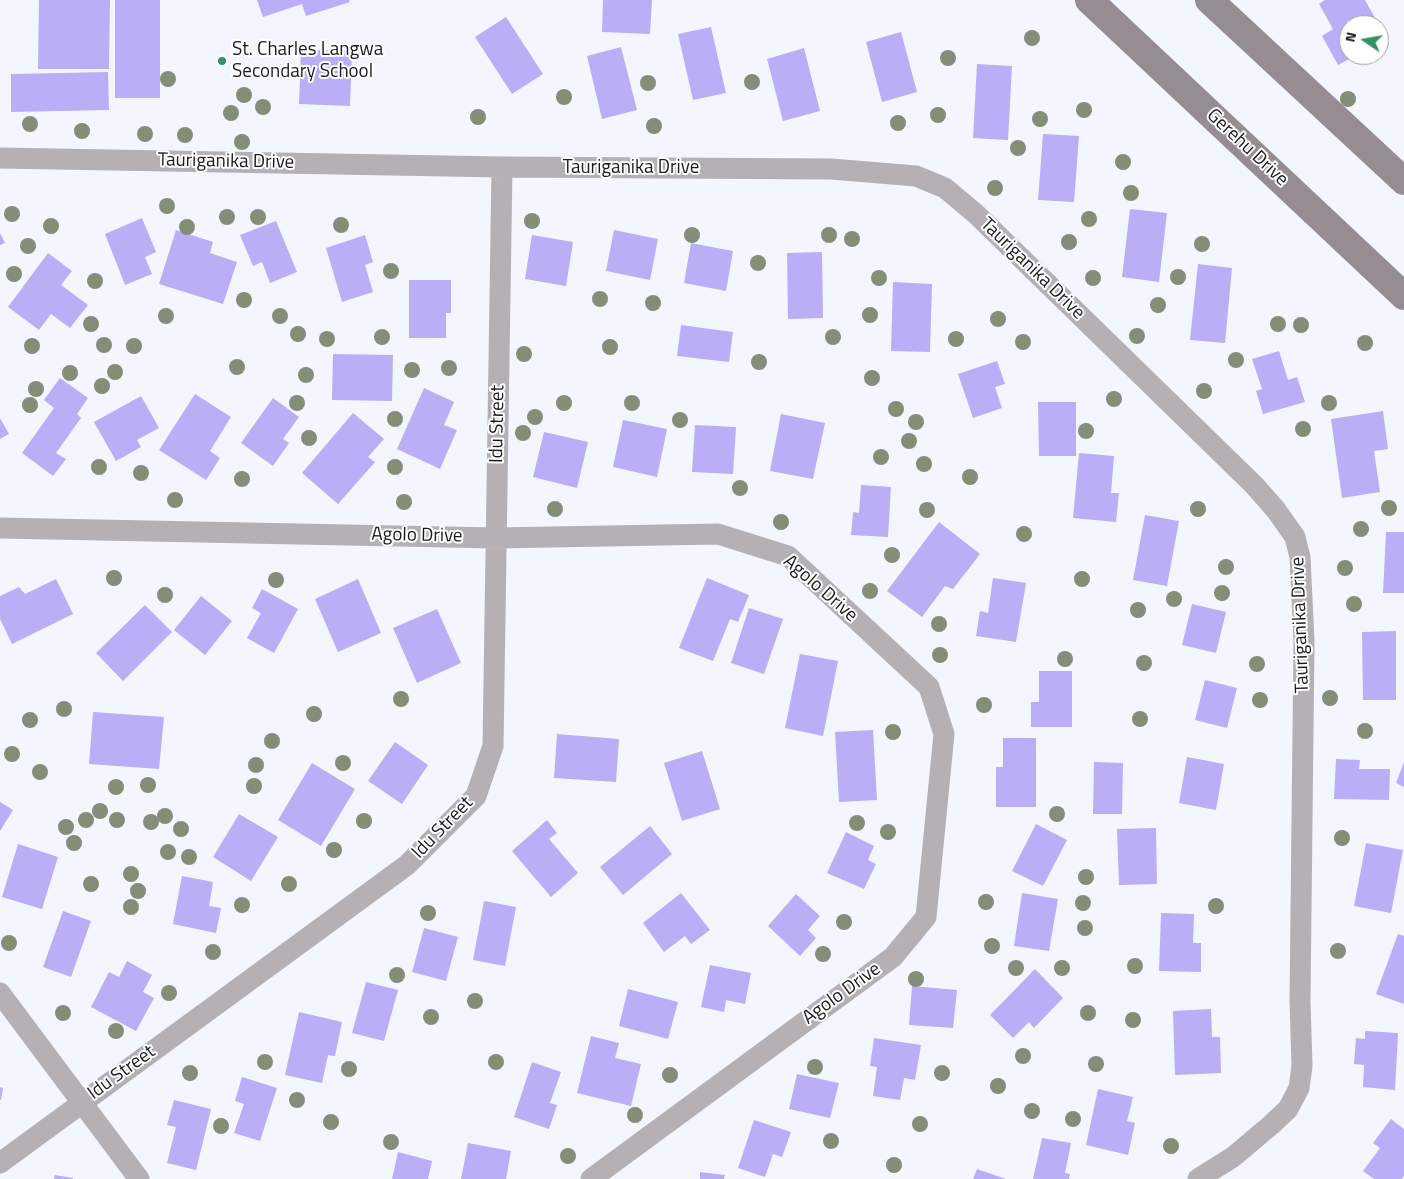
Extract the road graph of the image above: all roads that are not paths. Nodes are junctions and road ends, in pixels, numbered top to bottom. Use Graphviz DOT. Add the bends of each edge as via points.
graph roads {
  1 [pos="1089,0"];
  2 [pos="1209,0"];
  3 [pos="0,158"];
  4 [pos="502,167"];
  5 [pos="1404,181"];
  6 [pos="1404,296"];
  7 [pos="0,528"];
  8 [pos="496,538"];
  9 [pos="0,993"];
  10 [pos="82,1102"];
  11 [pos="0,1163"];
  12 [pos="139,1179"];
  13 [pos="591,1179"];
  14 [pos="1198,1179"];
  1 -- 6 [label="street, Gerehu Drive"];
  2 -- 5 [label="street"];
  3 -- 4 [label="street, Tauriganika Drive"];
  4 -- 8 [label="street, Idu Street"];
  4 -- 14 [label="street, Tauriganika Drive" via="831,169 916,176 945,188 976,214 1254,486 1295,537 1300,557 1304,641 1302,1066 1299,1088 1288,1109 1271,1125 1233,1157"];
  7 -- 8 [label="street, Agolo Drive"];
  8 -- 10 [label="street, Idu Street" via="494,746 476,796 407,865"];
  8 -- 13 [label="street, Agolo Drive" via="718,534 788,556 929,687 944,734 926,917 893,957"];
  9 -- 10 [label="street"];
  10 -- 11 [label="street, Idu Street"];
  10 -- 12 [label="street"];
}
